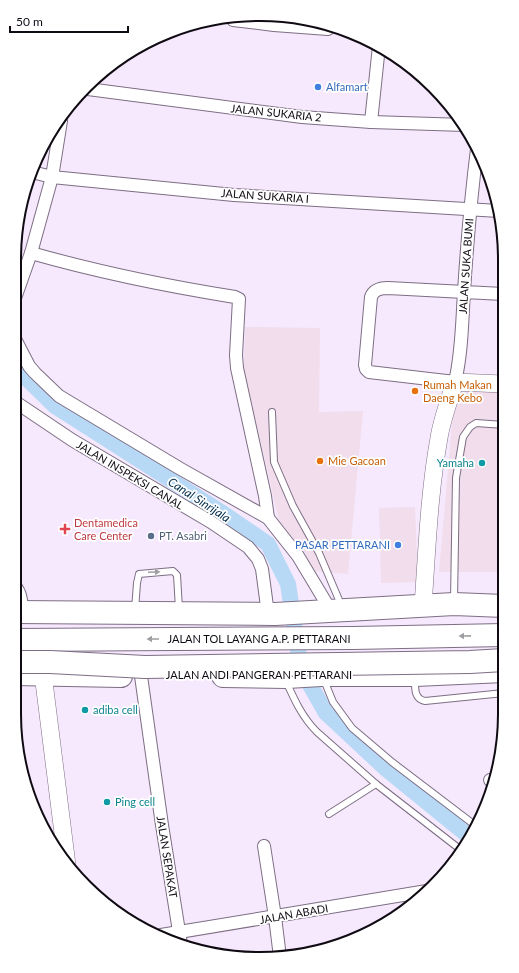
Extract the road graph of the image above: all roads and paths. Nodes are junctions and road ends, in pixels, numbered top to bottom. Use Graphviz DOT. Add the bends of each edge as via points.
graph roads {
  1 [pos="378,53"];
  2 [pos="92,90"];
  3 [pos="371,122"];
  4 [pos="456,125"];
  5 [pos="60,129"];
  6 [pos="476,160"];
  7 [pos="37,173"];
  8 [pos="52,177"];
  9 [pos="471,210"];
  10 [pos="493,211"];
  11 [pos="31,253"];
  12 [pos="21,281"];
  13 [pos="464,292"];
  14 [pos="498,294"];
  15 [pos="21,351"];
  16 [pos="455,382"];
  17 [pos="498,384"];
  18 [pos="21,406"];
  19 [pos="272,412"];
  20 [pos="498,425"];
  21 [pos="268,518"];
  22 [pos="21,588"];
  23 [pos="21,604"];
  24 [pos="454,604"];
  25 [pos="423,606"];
  26 [pos="498,606"];
  27 [pos="333,611"];
  28 [pos="134,612"];
  29 [pos="179,614"];
  30 [pos="272,614"];
  31 [pos="21,615"];
  32 [pos="21,615"];
  33 [pos="498,619"];
  34 [pos="498,635"];
  35 [pos="21,640"];
  36 [pos="498,651"];
  37 [pos="283,655"];
  38 [pos="21,657"];
  39 [pos="498,660"];
  40 [pos="21,662"];
  41 [pos="319,664"];
  42 [pos="164,667"];
  43 [pos="498,671"];
  44 [pos="21,674"];
  45 [pos="43,674"];
  46 [pos="142,676"];
  47 [pos="415,676"];
  48 [pos="285,677"];
  49 [pos="498,694"];
  50 [pos="376,784"];
  51 [pos="329,814"];
  52 [pos="471,822"];
  53 [pos="264,846"];
  54 [pos="457,847"];
  55 [pos="65,852"];
  56 [pos="417,893"];
  57 [pos="275,917"];
  58 [pos="180,938"];
  59 [pos="279,951"];
  1 -- 3 [label="street"];
  2 -- 3 [label="street, JALAN SUKARIA 2" via="265,112"];
  3 -- 4 [label="street, JALAN SUKARIA 2"];
  5 -- 8 [label="street"];
  6 -- 9 [label="street, JALAN SUKA BUMI"];
  7 -- 8 [label="street, JALAN SUKARIA I"];
  8 -- 9 [label="street, JALAN SUKARIA I" via="234,195"];
  8 -- 11 [label="street"];
  9 -- 10 [label="street, JALAN SUKARIA I"];
  9 -- 13 [label="street, JALAN SUKA BUMI"];
  11 -- 12 [label="street"];
  11 -- 21 [label="street" via="82,268 239,299 237,368"];
  13 -- 14 [label="street"];
  13 -- 16 [label="street, JALAN SUKA BUMI" via="461,346"];
  13 -- 16 [label="street" via="382,288 372,294 370,304 365,365 367,372"];
  15 -- 21 [label="street" via="32,370 64,399 178,468"];
  16 -- 17 [label="street"];
  16 -- 25 [label="street" via="442,425 434,468"];
  18 -- 30 [label="street, JALAN INSPEKSI CANAL" via="72,440 211,522 248,547 262,569"];
  19 -- 27 [label="lane" via="274,462 293,506 319,552"];
  20 -- 24 [label="lane" via="476,424 470,427 463,437 456,482"];
  21 -- 27 [label="street" via="298,556"];
  22 -- 23 [label="lane" via="24,594"];
  24 -- 25 [label="highway"];
  24 -- 26 [label="highway"];
  25 -- 27 [label="highway"];
  27 -- 30 [label="highway"];
  28 -- 29 [label="highway"];
  28 -- 29 [label="lane, one-way" via="139,574 173,571 177,576"];
  28 -- 31 [label="highway"];
  29 -- 30 [label="highway"];
  32 -- 33 [label="highway, JALAN TOL LAYANG A.P. PETTARANI" via="265,624"];
  34 -- 35 [label="highway, JALAN TOL LAYANG A.P. PETTARANI, one-way"];
  36 -- 41 [label="highway, JALAN ANDI PANGERAN PETTARANI"];
  37 -- 41 [label="highway, JALAN ANDI PANGERAN PETTARANI"];
  37 -- 42 [label="highway, JALAN ANDI PANGERAN PETTARANI"];
  37 -- 48 [label="street"];
  38 -- 42 [label="highway, JALAN ANDI PANGERAN PETTARANI"];
  39 -- 40 [label="highway, bridge" via="145,667"];
  41 -- 47 [label="highway, JALAN ANDI PANGERAN PETTARANI"];
  41 -- 48 [label="highway, JALAN ANDI PANGERAN PETTARANI"];
  41 -- 52 [label="lane" via="333,702 352,728"];
  42 -- 46 [label="highway, JALAN ANDI PANGERAN PETTARANI"];
  42 -- 48 [label="highway, JALAN ANDI PANGERAN PETTARANI"];
  43 -- 47 [label="highway, JALAN ANDI PANGERAN PETTARANI"];
  44 -- 45 [label="highway, JALAN ANDI PANGERAN PETTARANI"];
  45 -- 46 [label="highway, JALAN ANDI PANGERAN PETTARANI"];
  45 -- 55 [label="street"];
  46 -- 58 [label="street, JALAN SEPAKAT"];
  47 -- 49 [label="lane" via="416,692 420,700"];
  48 -- 50 [label="lane" via="309,724"];
  50 -- 51 [label="lane"];
  50 -- 54 [label="lane"];
  53 -- 57 [label="street"];
  56 -- 57 [label="street, JALAN ABADI"];
  57 -- 58 [label="street, JALAN ABADI"];
  57 -- 59 [label="street"];
}
